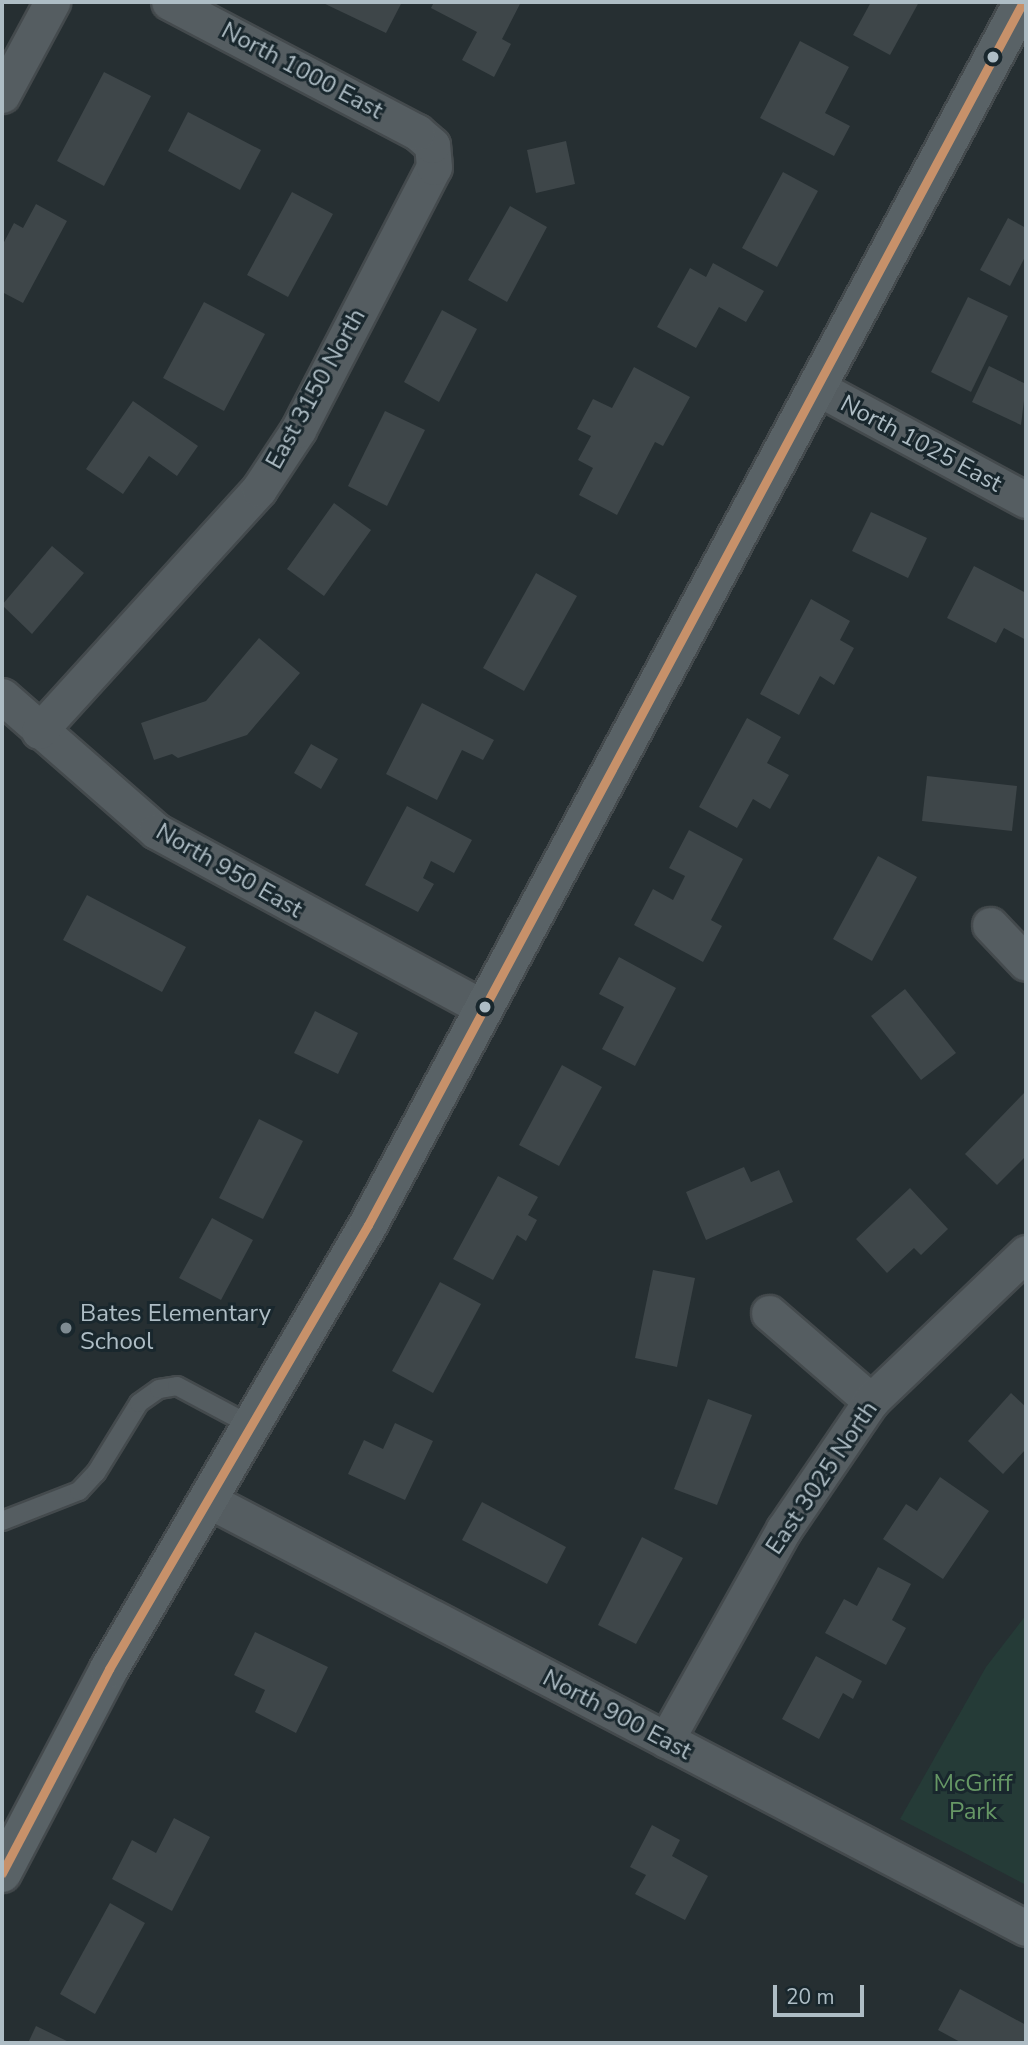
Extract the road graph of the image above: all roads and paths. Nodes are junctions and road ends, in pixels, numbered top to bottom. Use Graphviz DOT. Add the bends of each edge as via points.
graph roads {
  1 [pos="52,2"];
  2 [pos="169,2"];
  3 [pos="1023,2"];
  4 [pos="2,95"];
  5 [pos="432,145"];
  6 [pos="817,387"];
  7 [pos="1026,500"];
  8 [pos="2,696"];
  9 [pos="39,731"];
  10 [pos="990,925"];
  11 [pos="1026,963"];
  12 [pos="483,1008"];
  13 [pos="1026,1253"];
  14 [pos="769,1313"];
  15 [pos="871,1401"];
  16 [pos="252,1426"];
  17 [pos="208,1500"];
  18 [pos="2,1521"];
  19 [pos="666,1740"];
  20 [pos="2,1873"];
  21 [pos="1026,1928"];
  1 -- 4 [label="street"];
  2 -- 5 [label="street, North 1000 East" via="417,132"];
  3 -- 6 [label="main road"];
  5 -- 9 [label="street, East 3150 North" via="434,167 298,430 267,479 212,547"];
  6 -- 7 [label="street, North 1025 East"];
  6 -- 12 [label="main road"];
  8 -- 9 [label="street, North 950 East"];
  9 -- 12 [label="street, North 950 East" via="124,807 199,858"];
  10 -- 11 [label="street"];
  12 -- 16 [label="main road"];
  13 -- 15 [label="street, East 3025 North"];
  14 -- 15 [label="street"];
  15 -- 19 [label="street, East 3025 North" via="784,1529"];
  16 -- 17 [label="main road"];
  16 -- 18 [label="lane" via="177,1386 159,1389 139,1403 96,1473 79,1491"];
  17 -- 19 [label="street, North 900 East"];
  17 -- 20 [label="main road" via="109,1669"];
  19 -- 21 [label="street, North 900 East"];
}
